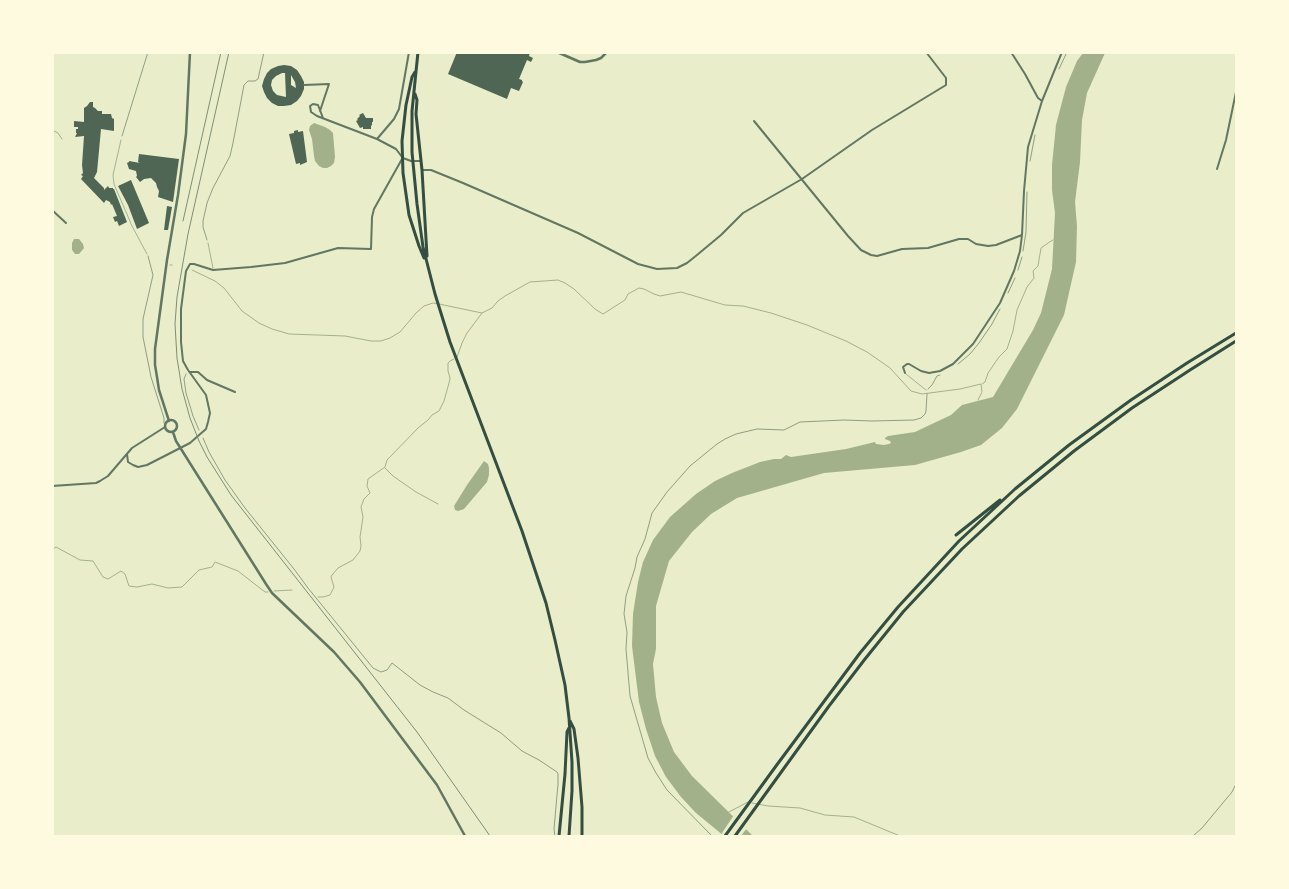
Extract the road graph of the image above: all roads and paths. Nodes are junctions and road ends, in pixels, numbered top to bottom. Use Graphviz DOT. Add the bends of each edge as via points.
graph roads {
  1 [pos="148,52"];
  2 [pos="190,52"];
  3 [pos="264,52"];
  4 [pos="409,52"];
  5 [pos="418,52"];
  6 [pos="557,52"];
  7 [pos="607,52"];
  8 [pos="926,52"];
  9 [pos="1016,52"];
  10 [pos="1062,52"];
  11 [pos="1067,52"];
  12 [pos="1012,54"];
  13 [pos="416,71"];
  14 [pos="1056,75"];
  15 [pos="304,85"];
  16 [pos="414,90"];
  17 [pos="1236,92"];
  18 [pos="1042,101"];
  19 [pos="320,111"];
  20 [pos="323,118"];
  21 [pos="754,121"];
  22 [pos="1035,136"];
  23 [pos="377,139"];
  24 [pos="121,140"];
  25 [pos="403,158"];
  26 [pos="422,161"];
  27 [pos="1030,162"];
  28 [pos="1217,169"];
  29 [pos="422,170"];
  30 [pos="802,179"];
  31 [pos="1028,191"];
  32 [pos="52,210"];
  33 [pos="66,223"];
  34 [pos="1022,235"];
  35 [pos="206,239"];
  36 [pos="208,243"];
  37 [pos="147,254"];
  38 [pos="428,266"];
  39 [pos="214,270"];
  40 [pos="1018,271"];
  41 [pos="1014,280"];
  42 [pos="1007,296"];
  43 [pos="1003,304"];
  44 [pos="1236,333"];
  45 [pos="1236,341"];
  46 [pos="954,367"];
  47 [pos="188,371"];
  48 [pos="905,373"];
  49 [pos="943,373"];
  50 [pos="926,390"];
  51 [pos="235,392"];
  52 [pos="169,421"];
  53 [pos="164,427"];
  54 [pos="172,432"];
  55 [pos="127,454"];
  56 [pos="52,486"];
  57 [pos="1012,491"];
  58 [pos="956,535"];
  59 [pos="898,599"];
  60 [pos="898,607"];
  61 [pos="569,718"];
  62 [pos="570,725"];
  63 [pos="1236,784"];
  64 [pos="465,836"];
  65 [pos="555,836"];
  66 [pos="559,836"];
  67 [pos="569,836"];
  68 [pos="582,836"];
  69 [pos="712,836"];
  70 [pos="725,836"];
  71 [pos="735,836"];
  72 [pos="1193,836"];
  1 -- 24 [label="path"];
  2 -- 52 [label="street" via="186,134 155,365"];
  3 -- 35 [label="path" via="258,79 244,85 230,156 205,210 203,227"];
  4 -- 23 [label="street" via="399,109"];
  5 -- 13 [label="main road"];
  6 -- 7 [label="street" via="580,62 596,60"];
  8 -- 30 [label="street" via="945,76 947,82 942,88 872,130"];
  9 -- 12 [label="street"];
  10 -- 18 [label="street"];
  11 -- 14 [label="path"];
  12 -- 18 [label="street"];
  13 -- 16 [label="main road"];
  13 -- 25 [label="main road" via="406,105"];
  15 -- 19 [label="street" via="329,84"];
  16 -- 26 [label="main road"];
  16 -- 38 [label="main road" via="413,170"];
  17 -- 28 [label="street"];
  18 -- 34 [label="street" via="1028,147"];
  19 -- 20 [label="street"];
  19 -- 20 [label="street" via="318,106 310,106 311,112"];
  20 -- 23 [label="street"];
  21 -- 30 [label="street"];
  22 -- 27 [label="path"];
  23 -- 25 [label="street"];
  24 -- 37 [label="lane" via="114,184"];
  25 -- 26 [label="street"];
  25 -- 38 [label="main road" via="410,214"];
  25 -- 39 [label="street" via="374,209 371,249 338,248 285,263"];
  26 -- 29 [label="main road"];
  29 -- 30 [label="street" via="463,183 578,232 638,264 657,269 677,268 687,263 743,214"];
  29 -- 38 [label="main road"];
  30 -- 34 [label="street" via="848,236 871,255 928,248 959,239 996,245"];
  31 -- 40 [label="path" via="1026,236"];
  32 -- 33 [label="street"];
  34 -- 48 [label="street" via="1020,252 1005,292 973,344 945,369 929,373 906,364 903,367"];
  36 -- 39 [label="lane"];
  37 -- 53 [label="path" via="154,275 143,319 143,336"];
  38 -- 61 [label="main road" via="454,354 537,574 561,668"];
  39 -- 47 [label="street" via="190,264 186,271 181,342 183,361"];
  41 -- 42 [label="path"];
  43 -- 46 [label="path" via="979,343"];
  44 -- 57 [label="main road" via="1131,400"];
  45 -- 71 [label="main road" via="1132,408 1037,480 987,524 903,612 865,659"];
  47 -- 51 [label="street" via="200,373 207,380"];
  47 -- 55 [label="street" via="206,395 210,413 206,429 190,443 147,465 133,465 128,462"];
  47 -- 65 [label="path" via="184,379 193,416 225,480 374,668 381,672 392,663 420,685 448,698 558,774"];
  48 -- 50 [label="lane"];
  49 -- 50 [label="path"];
  50 -- 69 [label="path" via="925,414 914,420 800,422 784,430 757,429 736,434 717,444 690,466 652,513 626,596 624,614 630,696 648,758 656,773 667,790"];
  52 -- 53 [label="street"];
  52 -- 54 [label="street" via="177,425"];
  53 -- 54 [label="street"];
  53 -- 55 [label="street" via="135,445"];
  54 -- 64 [label="street" via="272,593 334,652 360,682 437,785"];
  55 -- 56 [label="street" via="108,476 96,483"];
  57 -- 58 [label="main road"];
  57 -- 60 [label="main road" via="959,541"];
  59 -- 60 [label="main road"];
  60 -- 70 [label="main road" via="860,653"];
  61 -- 62 [label="main road"];
  61 -- 68 [label="main road" via="578,758"];
  62 -- 66 [label="main road"];
  62 -- 67 [label="main road"];
  63 -- 72 [label="path"];
}
